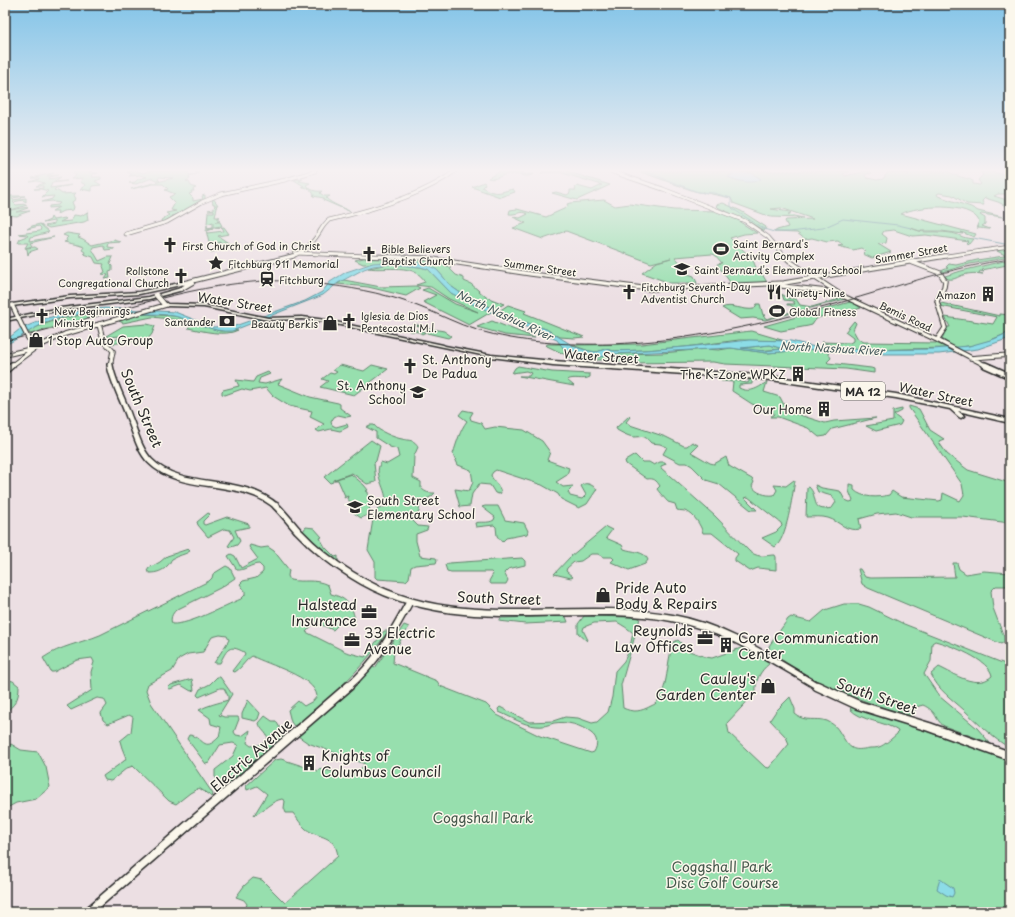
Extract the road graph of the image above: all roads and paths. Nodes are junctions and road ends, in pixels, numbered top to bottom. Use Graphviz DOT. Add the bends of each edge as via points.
graph roads {
  1 [pos="182,214"];
  2 [pos="354,214"];
  3 [pos="727,214"];
  4 [pos="126,234"];
  5 [pos="307,247"];
  6 [pos="1010,248"];
  7 [pos="295,254"];
  8 [pos="300,254"];
  9 [pos="286,257"];
  10 [pos="910,262"];
  11 [pos="221,273"];
  12 [pos="814,278"];
  13 [pos="199,279"];
  14 [pos="183,283"];
  15 [pos="755,284"];
  16 [pos="768,284"];
  17 [pos="783,284"];
  18 [pos="175,286"];
  19 [pos="181,289"];
  20 [pos="820,290"];
  21 [pos="154,293"];
  22 [pos="127,294"];
  23 [pos="843,296"];
  24 [pos="165,304"];
  25 [pos="12,305"];
  26 [pos="5,306"];
  27 [pos="18,318"];
  28 [pos="5,320"];
  29 [pos="99,324"];
  30 [pos="937,340"];
  31 [pos="35,348"];
  32 [pos="5,355"];
  33 [pos="1010,355"];
  34 [pos="970,358"];
  35 [pos="5,371"];
  36 [pos="1010,376"];
  37 [pos="949,407"];
  38 [pos="961,416"];
  39 [pos="1010,421"];
  40 [pos="410,601"];
  41 [pos="1010,756"];
  42 [pos="88,912"];
  1 -- 4 [label="main road" via="170,221"];
  2 -- 5 [label="main road" via="329,220"];
  3 -- 12 [label="main road" via="763,232 786,258"];
  5 -- 7 [label="main road"];
  5 -- 8 [label="main road"];
  6 -- 10 [label="main road, Summer Street" via="971,251"];
  7 -- 8 [label="main road, Summer Street"];
  7 -- 9 [label="main road"];
  8 -- 9 [label="main road"];
  8 -- 15 [label="main road, Summer Street" via="426,258 650,289"];
  9 -- 11 [label="main road"];
  10 -- 12 [label="main road, Summer Street"];
  10 -- 30 [label="main road" via="937,272 946,282 937,301 945,328"];
  11 -- 13 [label="main road"];
  11 -- 14 [label="main road"];
  12 -- 17 [label="main road, Summer Street"];
  12 -- 20 [label="main road" via="820,284"];
  12 -- 23 [label="main road"];
  13 -- 14 [label="main road"];
  13 -- 19 [label="main road"];
  14 -- 18 [label="highway"];
  14 -- 19 [label="highway" via="185,286"];
  14 -- 21 [label="highway"];
  15 -- 16 [label="main road, Summer Street"];
  15 -- 17 [label="main road"];
  16 -- 17 [label="main road, Bemis Road"];
  16 -- 17 [label="main road, Summer Street"];
  17 -- 20 [label="main road, Bemis Road"];
  18 -- 19 [label="highway" via="182,286"];
  18 -- 21 [label="highway"];
  19 -- 27 [label="highway" via="150,298 61,309"];
  20 -- 23 [label="main road, Bemis Road"];
  21 -- 22 [label="highway"];
  21 -- 22 [label="highway"];
  21 -- 24 [label="highway, bridge"];
  22 -- 25 [label="highway" via="70,297"];
  23 -- 30 [label="main road, Bemis Road"];
  24 -- 29 [label="main road"];
  24 -- 37 [label="highway, Water Street / MA 12" via="204,306 264,318 306,318 335,322 491,356 553,363 771,378 896,396"];
  25 -- 26 [label="highway"];
  25 -- 27 [label="main road"];
  27 -- 28 [label="highway"];
  27 -- 31 [label="main road, bridge"];
  29 -- 31 [label="main road" via="67,333"];
  29 -- 40 [label="main road, South Street" via="104,340 112,350 111,370 137,436 146,455 155,465 175,476 233,486 262,496 276,506 309,542 340,569 371,586"];
  30 -- 34 [label="main road, Bemis Road"];
  31 -- 32 [label="main road"];
  31 -- 35 [label="main road"];
  33 -- 34 [label="main road"];
  34 -- 36 [label="main road, Bemis Road"];
  37 -- 38 [label="highway"];
  37 -- 39 [label="highway, Water Street / MA 12"];
  40 -- 41 [label="main road, South Street" via="480,613 617,612 689,622 736,639 760,651 808,682 854,704 955,735"];
  40 -- 42 [label="main road, Electric Avenue" via="386,645 362,675"];
}
